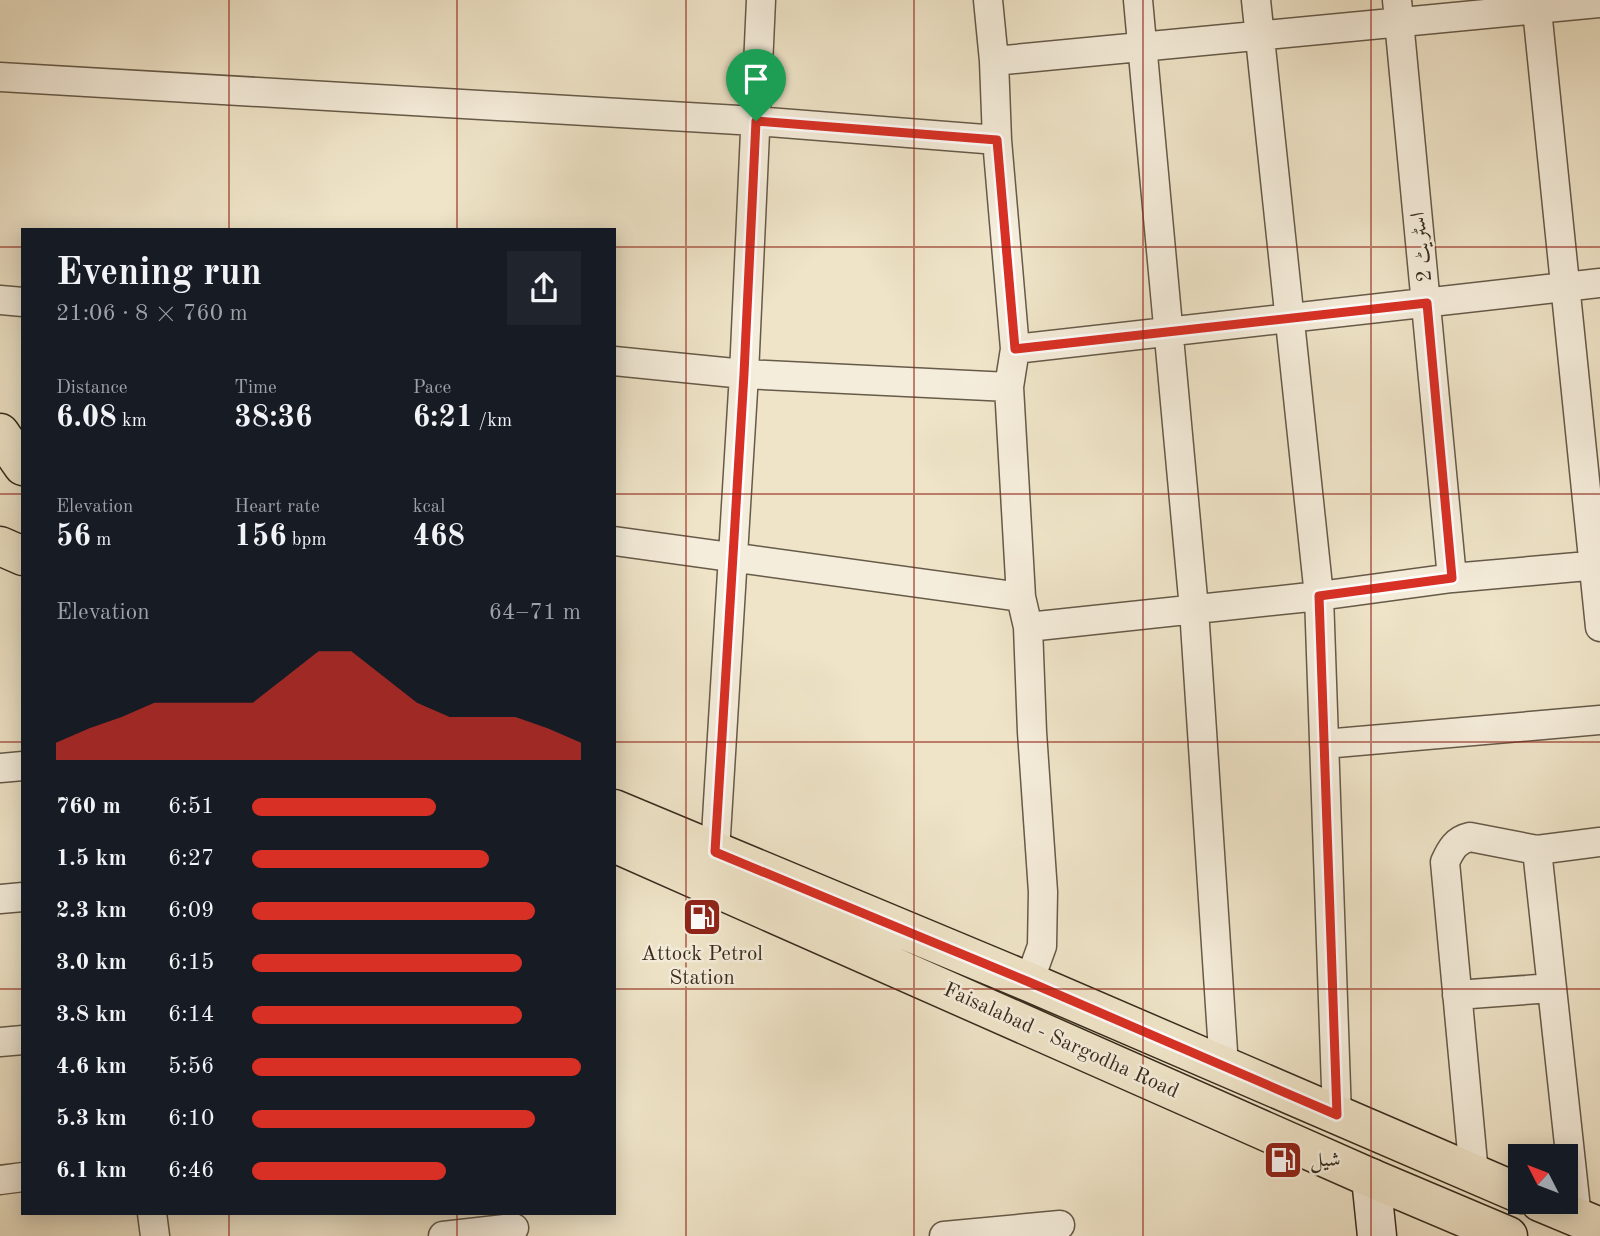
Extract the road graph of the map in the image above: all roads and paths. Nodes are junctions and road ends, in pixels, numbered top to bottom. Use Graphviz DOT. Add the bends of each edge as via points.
graph roads {
  1 [pos="761,0"];
  2 [pos="988,0"];
  3 [pos="1138,0"];
  4 [pos="1256,0"];
  5 [pos="1600,3"];
  6 [pos="1537,5"];
  7 [pos="1398,12"];
  8 [pos="1260,34"];
  9 [pos="1143,47"];
  10 [pos="994,61"];
  11 [pos="0,77"];
  12 [pos="756,121"];
  13 [pos="997,140"];
  14 [pos="1600,284"];
  15 [pos="1566,287"];
  16 [pos="0,300"];
  17 [pos="21,302"];
  18 [pos="1427,303"];
  19 [pos="1289,318"];
  20 [pos="1168,331"];
  21 [pos="1015,349"];
  22 [pos="616,361"];
  23 [pos="744,374"];
  24 [pos="1009,387"];
  25 [pos="616,541"];
  26 [pos="0,547"];
  27 [pos="21,555"];
  28 [pos="733,559"];
  29 [pos="1597,565"];
  30 [pos="0,571"];
  31 [pos="1452,578"];
  32 [pos="21,580"];
  33 [pos="1319,596"];
  34 [pos="1021,597"];
  35 [pos="1194,609"];
  36 [pos="1028,627"];
  37 [pos="1600,627"];
  38 [pos="1600,720"];
  39 [pos="1324,744"];
  40 [pos="21,766"];
  41 [pos="0,768"];
  42 [pos="616,810"];
  43 [pos="1600,842"];
  44 [pos="616,844"];
  45 [pos="1537,850"];
  46 [pos="715,852"];
  47 [pos="21,897"];
  48 [pos="0,899"];
  49 [pos="1029,982"];
  50 [pos="1552,988"];
  51 [pos="1457,995"];
  52 [pos="21,1040"];
  53 [pos="0,1042"];
  54 [pos="1224,1067"];
  55 [pos="1337,1115"];
  56 [pos="1474,1174"];
  57 [pos="21,1177"];
  58 [pos="1371,1178"];
  59 [pos="0,1180"];
  60 [pos="1508,1188"];
  61 [pos="1568,1214"];
  62 [pos="152,1215"];
  63 [pos="1588,1223"];
  64 [pos="1060,1225"];
  65 [pos="514,1226"];
  66 [pos="155,1236"];
  67 [pos="443,1236"];
  68 [pos="944,1236"];
  69 [pos="1377,1236"];
  70 [pos="1508,1236"];
  1 -- 12 [label="street"];
  2 -- 10 [label="street"];
  3 -- 9 [label="street"];
  4 -- 8 [label="street"];
  5 -- 6 [label="street"];
  6 -- 7 [label="street"];
  6 -- 15 [label="street"];
  7 -- 8 [label="street"];
  7 -- 18 [label="street, اسٹریٹ 2"];
  8 -- 9 [label="street"];
  8 -- 19 [label="street"];
  9 -- 10 [label="street"];
  9 -- 20 [label="street"];
  10 -- 13 [label="street"];
  11 -- 12 [label="street"];
  12 -- 13 [label="street"];
  12 -- 23 [label="street"];
  13 -- 21 [label="street"];
  14 -- 15 [label="street"];
  15 -- 18 [label="street"];
  15 -- 29 [label="street"];
  16 -- 17 [label="street"];
  18 -- 19 [label="street"];
  18 -- 31 [label="street, اسٹریٹ 2"];
  19 -- 20 [label="street"];
  19 -- 33 [label="street"];
  20 -- 21 [label="street"];
  20 -- 35 [label="street"];
  21 -- 24 [label="street"];
  22 -- 23 [label="street"];
  23 -- 24 [label="street"];
  23 -- 28 [label="street"];
  24 -- 34 [label="street"];
  25 -- 28 [label="street"];
  26 -- 27 [label="main road"];
  28 -- 34 [label="street"];
  28 -- 46 [label="street"];
  29 -- 31 [label="street"];
  29 -- 37 [label="street"];
  30 -- 32 [label="main road"];
  31 -- 33 [label="street"];
  33 -- 35 [label="street"];
  33 -- 39 [label="street"];
  34 -- 36 [label="street"];
  35 -- 36 [label="street"];
  35 -- 54 [label="street"];
  36 -- 49 [label="street" via="1043,892 1042,946"];
  38 -- 39 [label="street"];
  39 -- 55 [label="street"];
  40 -- 41 [label="street"];
  42 -- 46 [label="main road, Faisalabad - Sargodha Road"];
  43 -- 45 [label="street"];
  44 -- 58 [label="main road, Faisalabad - Sargodha Road"];
  45 -- 50 [label="street"];
  45 -- 51 [label="street" via="1470,836 1452,848 1445,862"];
  46 -- 49 [label="main road, Faisalabad - Sargodha Road"];
  47 -- 48 [label="street"];
  49 -- 54 [label="main road, Faisalabad - Sargodha Road"];
  50 -- 51 [label="street"];
  50 -- 63 [label="street"];
  51 -- 56 [label="street"];
  52 -- 53 [label="street"];
  54 -- 55 [label="main road, Faisalabad - Sargodha Road"];
  55 -- 56 [label="main road, Faisalabad - Sargodha Road"];
  56 -- 60 [label="main road, Faisalabad - Sargodha Road"];
  57 -- 59 [label="street"];
  58 -- 69 [label="street"];
  58 -- 70 [label="main road, Faisalabad - Sargodha Road"];
  61 -- 63 [label="main road"];
  62 -- 66 [label="street"];
  64 -- 68 [label="street"];
  65 -- 67 [label="street"];
}
